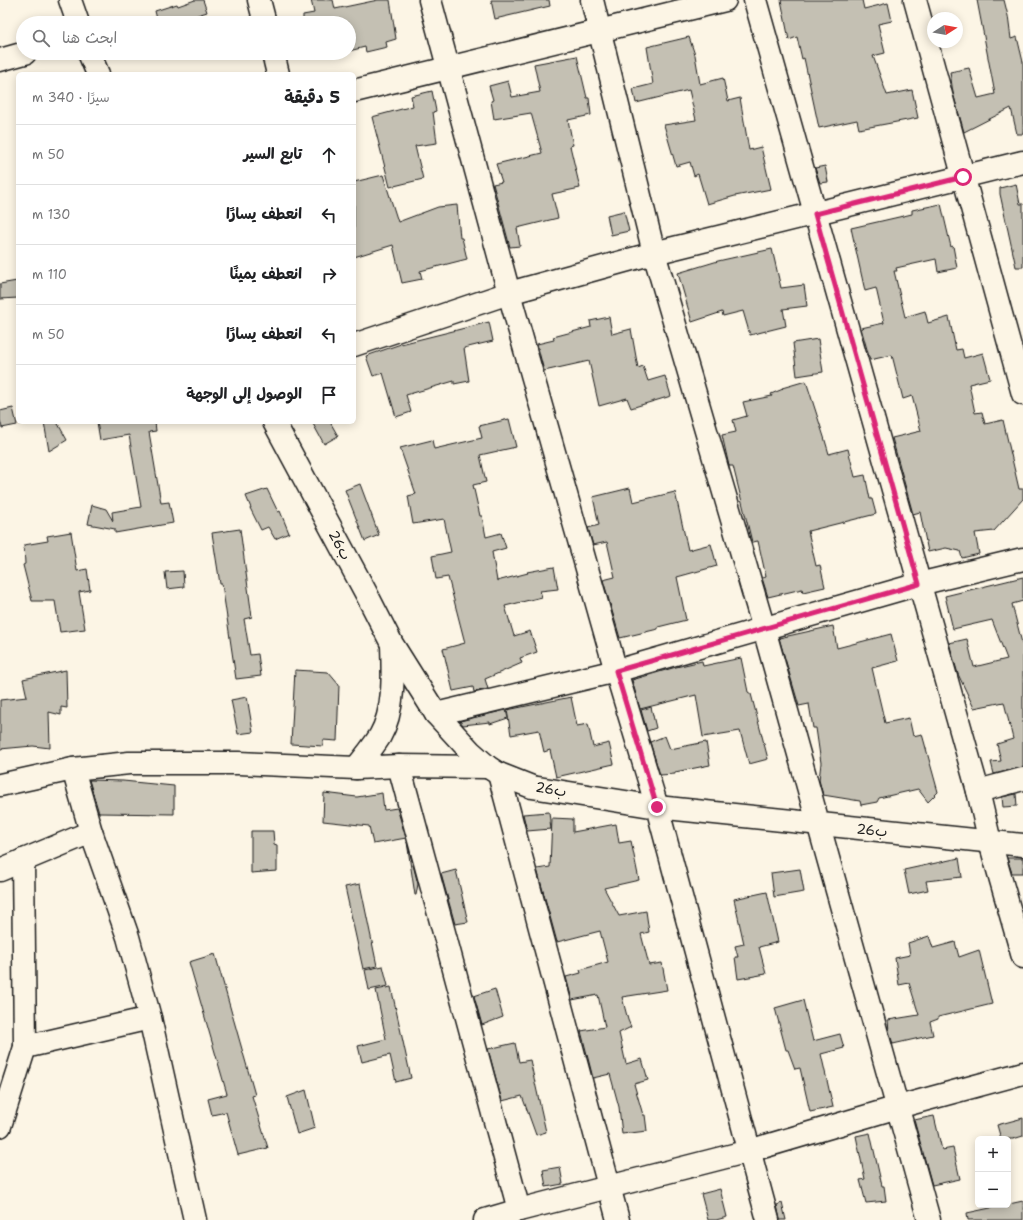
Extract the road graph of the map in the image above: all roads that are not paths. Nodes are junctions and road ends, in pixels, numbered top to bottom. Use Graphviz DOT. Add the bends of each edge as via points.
graph roads {
  1 [pos="70,0"];
  2 [pos="259,0"];
  3 [pos="430,0"];
  4 [pos="592,0"];
  5 [pos="725,0"];
  6 [pos="755,0"];
  7 [pos="915,0"];
  8 [pos="76,16"];
  9 [pos="263,16"];
  10 [pos="600,30"];
  11 [pos="16,56"];
  12 [pos="0,60"];
  13 [pos="92,60"];
  14 [pos="275,60"];
  15 [pos="448,67"];
  16 [pos="97,72"];
  17 [pos="278,72"];
  18 [pos="356,90"];
  19 [pos="1023,162"];
  20 [pos="963,177"];
  21 [pos="815,214"];
  22 [pos="654,253"];
  23 [pos="509,293"];
  24 [pos="356,344"];
  25 [pos="1023,394"];
  26 [pos="275,424"];
  27 [pos="1023,559"];
  28 [pos="919,584"];
  29 [pos="764,630"];
  30 [pos="392,644"];
  31 [pos="616,671"];
  32 [pos="436,714"];
  33 [pos="399,766"];
  34 [pos="356,768"];
  35 [pos="73,769"];
  36 [pos="494,771"];
  37 [pos="1023,778"];
  38 [pos="0,786"];
  39 [pos="978,791"];
  40 [pos="657,807"];
  41 [pos="819,824"];
  42 [pos="91,832"];
  43 [pos="990,842"];
  44 [pos="1023,844"];
  45 [pos="23,860"];
  46 [pos="0,870"];
  47 [pos="1023,957"];
  48 [pos="150,1018"];
  49 [pos="26,1046"];
  50 [pos="1023,1073"];
  51 [pos="898,1107"];
  52 [pos="0,1126"];
  53 [pos="749,1151"];
  54 [pos="609,1187"];
  55 [pos="519,1210"];
  56 [pos="195,1220"];
  57 [pos="485,1220"];
  58 [pos="618,1220"];
  59 [pos="768,1220"];
  60 [pos="929,1220"];
  1 -- 8 [label="main road"];
  2 -- 9 [label="main road"];
  3 -- 15 [label="main road"];
  4 -- 10 [label="main road"];
  5 -- 10 [label="main road"];
  6 -- 21 [label="main road"];
  7 -- 20 [label="main road"];
  10 -- 15 [label="main road"];
  10 -- 22 [label="main road"];
  11 -- 12 [label="main road"];
  13 -- 16 [label="main road"];
  14 -- 17 [label="main road"];
  15 -- 18 [label="main road"];
  15 -- 23 [label="main road"];
  19 -- 20 [label="main road"];
  20 -- 21 [label="main road"];
  20 -- 25 [label="main road"];
  21 -- 22 [label="main road"];
  21 -- 28 [label="main road"];
  22 -- 23 [label="main road"];
  22 -- 29 [label="main road"];
  23 -- 24 [label="main road"];
  23 -- 31 [label="main road"];
  26 -- 30 [label="main road, 26ب"];
  27 -- 28 [label="main road"];
  28 -- 29 [label="main road"];
  28 -- 39 [label="main road"];
  29 -- 31 [label="main road"];
  29 -- 41 [label="main road"];
  30 -- 32 [label="main road, 26ب"];
  30 -- 34 [label="main road" via="392,691 387,718 381,734"];
  31 -- 32 [label="main road"];
  31 -- 40 [label="main road"];
  32 -- 36 [label="main road, 26ب" via="470,751"];
  33 -- 34 [label="main road"];
  33 -- 36 [label="main road"];
  33 -- 55 [label="main road"];
  34 -- 35 [label="main road" via="239,763 129,763"];
  35 -- 38 [label="main road"];
  35 -- 42 [label="main road"];
  36 -- 40 [label="main road, 26ب" via="532,787"];
  36 -- 54 [label="main road"];
  37 -- 39 [label="main road"];
  39 -- 43 [label="main road"];
  40 -- 41 [label="main road, 26ب"];
  40 -- 53 [label="main road"];
  41 -- 43 [label="main road, 26ب"];
  41 -- 51 [label="main road"];
  42 -- 45 [label="main road"];
  42 -- 48 [label="main road" via="128,937"];
  43 -- 44 [label="main road, 26ب"];
  43 -- 47 [label="main road"];
  45 -- 46 [label="main road"];
  45 -- 49 [label="main road"];
  48 -- 49 [label="main road"];
  48 -- 56 [label="main road"];
  49 -- 52 [label="main road"];
  50 -- 51 [label="main road"];
  51 -- 53 [label="main road"];
  51 -- 60 [label="main road"];
  53 -- 54 [label="main road"];
  53 -- 59 [label="main road"];
  54 -- 55 [label="main road"];
  54 -- 58 [label="main road"];
  55 -- 57 [label="main road"];
}
